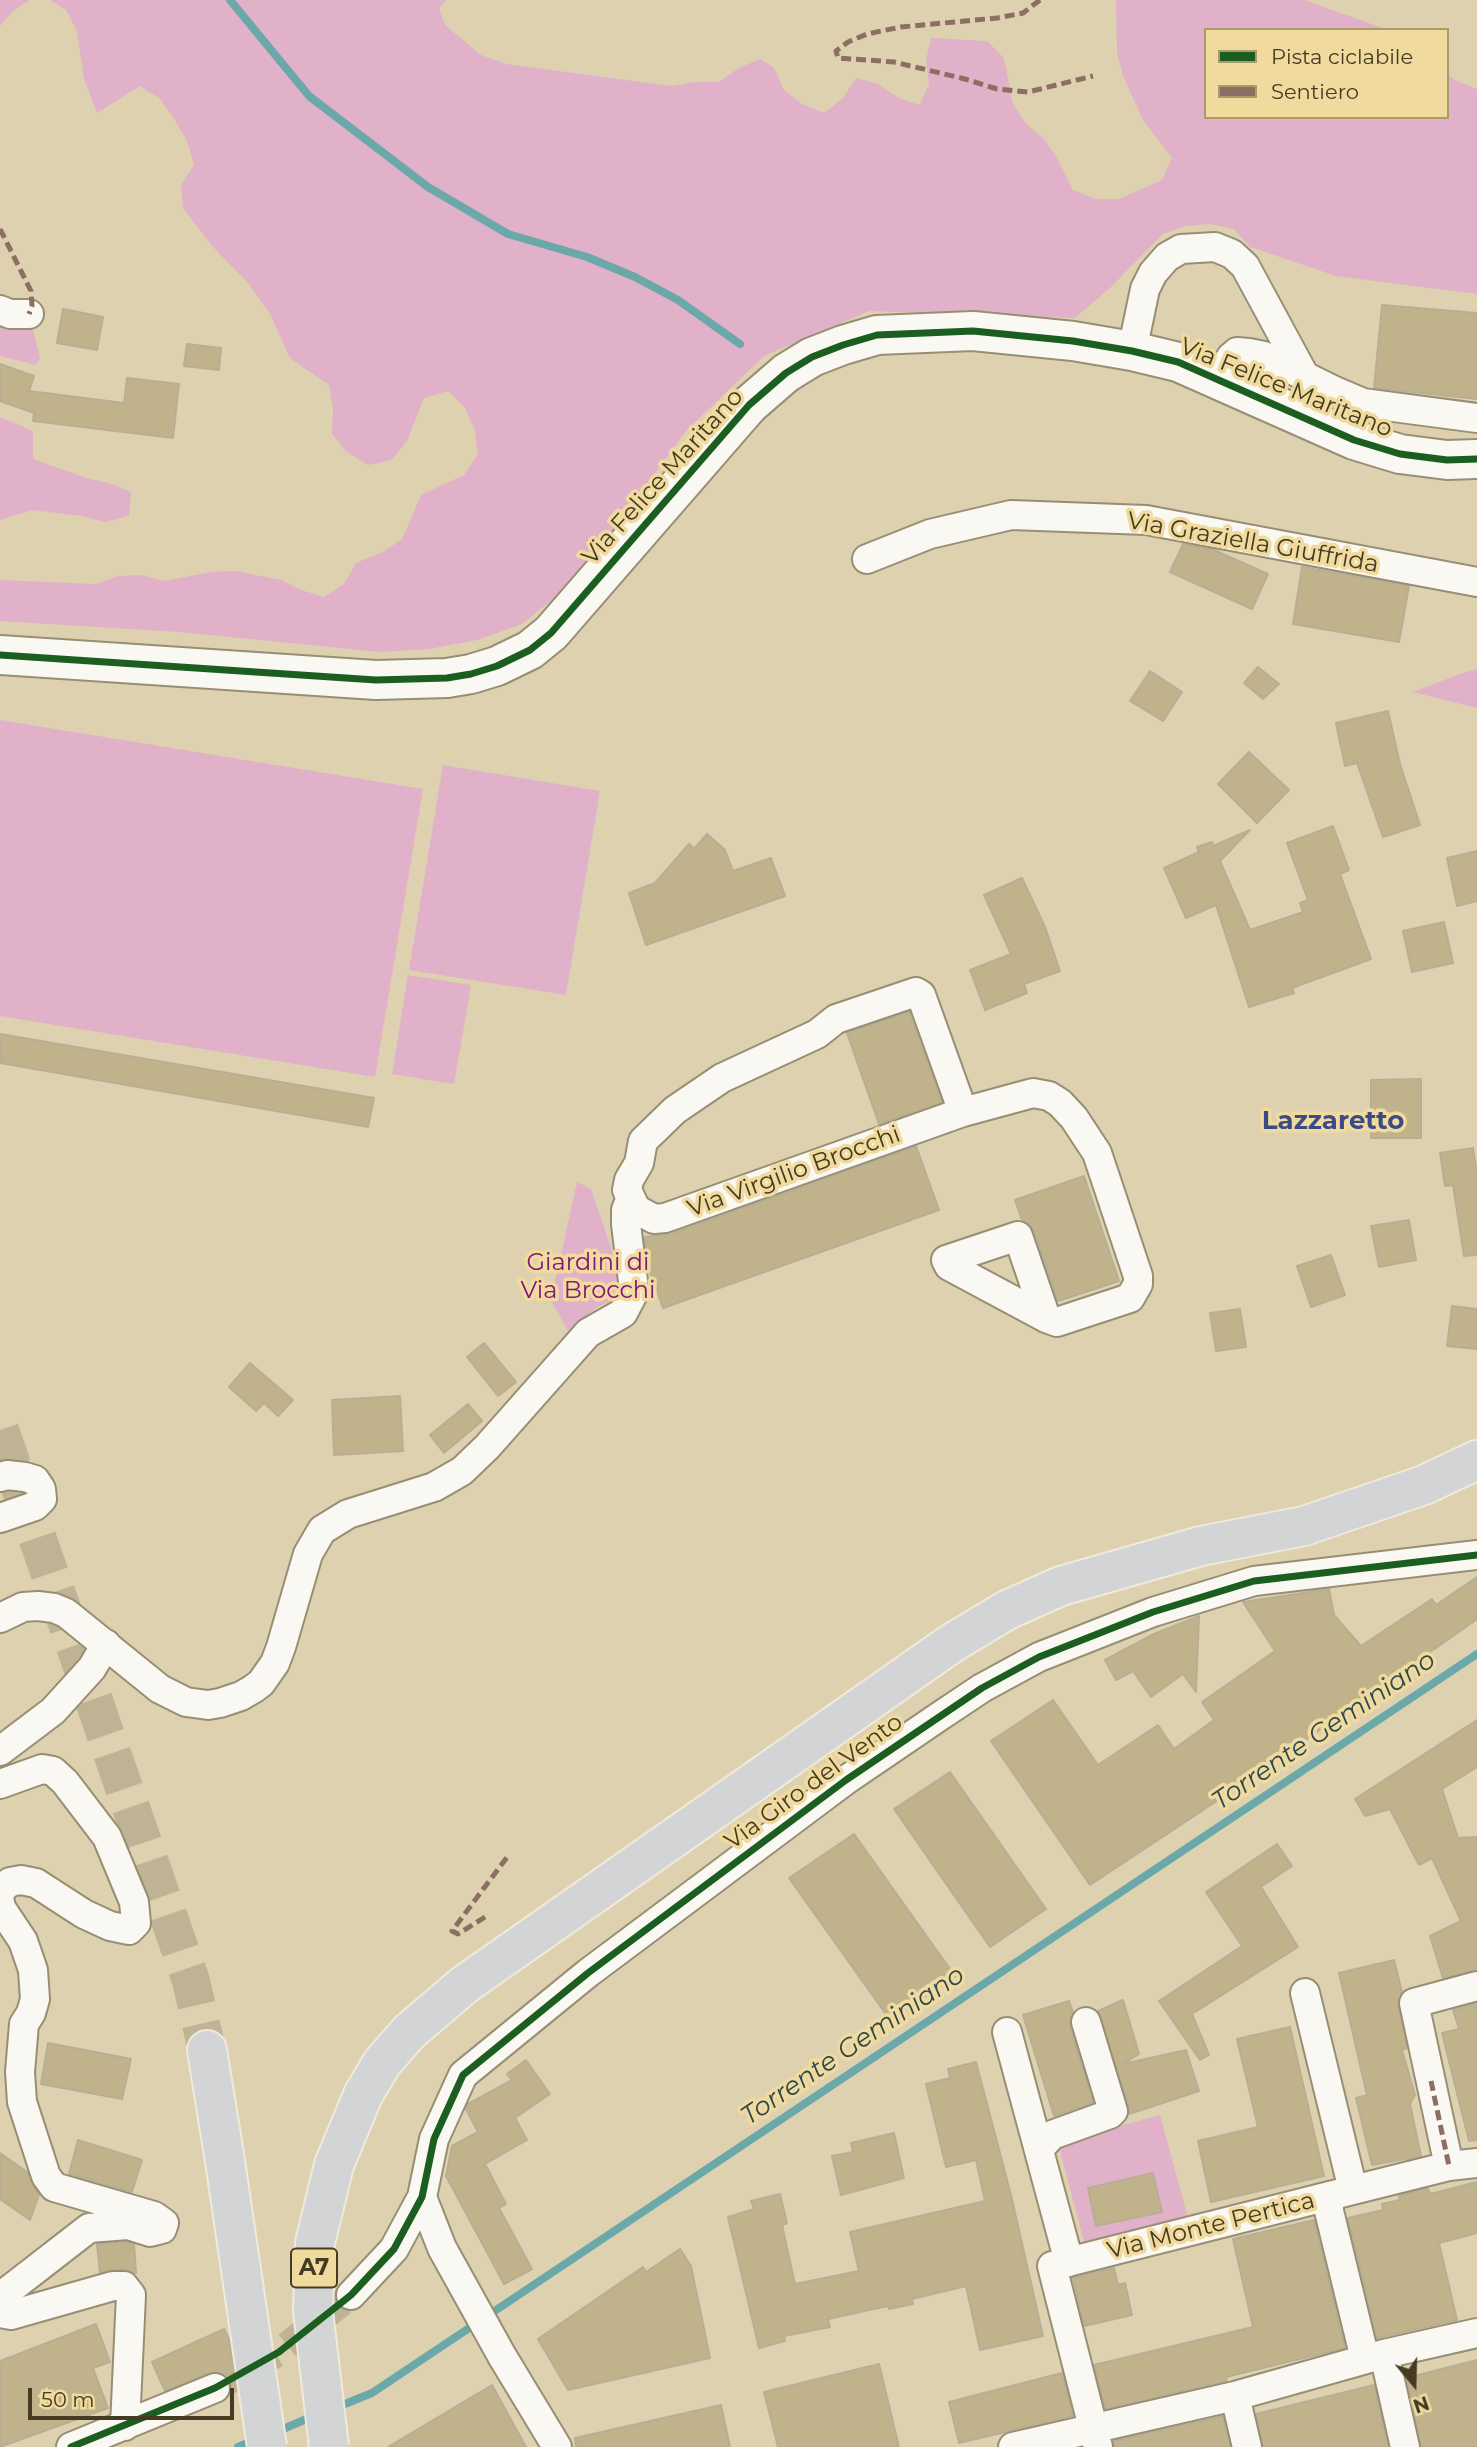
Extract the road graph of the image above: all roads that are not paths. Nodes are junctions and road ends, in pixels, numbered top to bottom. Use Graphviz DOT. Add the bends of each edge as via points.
graph roads {
  1 [pos="0,310"];
  2 [pos="29,314"];
  3 [pos="1132,351"];
  4 [pos="1304,375"];
  5 [pos="1218,380"];
  6 [pos="1477,418"];
  7 [pos="1477,459"];
  8 [pos="867,559"];
  9 [pos="1477,582"];
  10 [pos="0,655"];
  11 [pos="963,1112"];
  12 [pos="630,1200"];
  13 [pos="1046,1318"];
  14 [pos="1477,1460"];
  15 [pos="0,1477"];
  16 [pos="0,1518"];
  17 [pos="1477,1555"];
  18 [pos="0,1618"];
  19 [pos="106,1644"];
  20 [pos="0,1751"];
  21 [pos="0,1784"];
  22 [pos="0,1890"];
  23 [pos="0,1902"];
  24 [pos="1477,1986"];
  25 [pos="1304,1993"];
  26 [pos="1086,2022"];
  27 [pos="1007,2032"];
  28 [pos="207,2050"];
  29 [pos="1039,2149"];
  30 [pos="1477,2162"];
  31 [pos="1449,2166"];
  32 [pos="1341,2193"];
  33 [pos="422,2197"];
  34 [pos="1069,2262"];
  35 [pos="351,2295"];
  36 [pos="0,2297"];
  37 [pos="0,2313"];
  38 [pos="1477,2333"];
  39 [pos="1375,2356"];
  40 [pos="215,2388"];
  41 [pos="1235,2396"];
  42 [pos="125,2426"];
  43 [pos="1096,2438"];
  44 [pos="71,2447"];
  45 [pos="267,2447"];
  46 [pos="328,2447"];
  47 [pos="557,2447"];
  48 [pos="1013,2447"];
  49 [pos="1247,2447"];
  50 [pos="1405,2447"];
  1 -- 2 [label="street"];
  3 -- 4 [label="street" via="1145,289 1153,273 1181,249 1215,247 1245,266"];
  3 -- 5 [label="street, Via Felice Maritano" via="1178,362"];
  3 -- 10 [label="street, Via Felice Maritano" via="973,331 916,332 877,335 812,357 750,405 551,633 530,650 471,674 376,680"];
  4 -- 5 [label="street" via="1264,356 1237,352"];
  4 -- 6 [label="street" via="1363,402"];
  5 -- 7 [label="street, Via Felice Maritano" via="1354,440 1400,454"];
  8 -- 9 [label="street, Via Graziella Giuffrida" via="930,534 1011,515 1146,520"];
  11 -- 12 [label="street, Via Virgilio Brocchi" via="665,1219 644,1216"];
  11 -- 12 [label="street" via="921,995 916,992 836,1019 817,1034 722,1078 675,1110 643,1141 639,1163 629,1180"];
  11 -- 13 [label="street, Via Virgilio Brocchi" via="1034,1093 1049,1096 1074,1118 1097,1153 1138,1284 1123,1302 1064,1322"];
  12 -- 19 [label="street" via="626,1224 634,1281 623,1313 588,1333 462,1471 434,1487 348,1514 322,1530 307,1554 275,1663 261,1683 231,1700 208,1705 186,1702 160,1689"];
  14 -- 46 [label="highway, A7, bridge" via="1424,1485 1304,1525 1201,1546 1061,1586 1007,1610 953,1643 464,1985 409,2032 363,2095 334,2165 316,2243 313,2311"];
  15 -- 16 [label="street" via="35,1480 42,1499"];
  17 -- 33 [label="street, Via Giro del Vento" via="1254,1581 1153,1612 1039,1657 982,1688 846,1780 588,1973 463,2075 433,2139"];
  18 -- 19 [label="street" via="23,1607 54,1608"];
  19 -- 20 [label="street" via="92,1668 53,1711"];
  21 -- 22 [label="street" via="42,1769 53,1771 65,1782 107,1837 134,1902 136,1923 130,1930 110,1926 29,1881 10,1882"];
  23 -- 36 [label="street" via="33,1969 35,1999 24,2024 21,2047 22,2102 46,2176 54,2187 154,2216 164,2223 162,2229 150,2232 128,2225 89,2228"];
  24 -- 31 [label="street" via="1414,2003"];
  25 -- 32 [label="street"];
  26 -- 29 [label="street" via="1113,2111 1052,2135"];
  27 -- 29 [label="street"];
  28 -- 45 [label="highway, bridge"];
  29 -- 34 [label="street"];
  30 -- 31 [label="street, Via Monte Pertica"];
  31 -- 32 [label="street, Via Monte Pertica"];
  32 -- 34 [label="street, Via Monte Pertica"];
  32 -- 39 [label="street" via="1329,2211"];
  33 -- 35 [label="street, Via Giro del Vento" via="394,2249"];
  33 -- 47 [label="street" via="442,2248"];
  34 -- 43 [label="street" via="1052,2266"];
  37 -- 42 [label="street" via="11,2315 124,2286 131,2295"];
  38 -- 39 [label="street"];
  39 -- 41 [label="street"];
  39 -- 50 [label="street"];
  40 -- 42 [label="street"];
  41 -- 43 [label="street"];
  41 -- 49 [label="street"];
  42 -- 44 [label="street"];
  43 -- 48 [label="street"];
}
